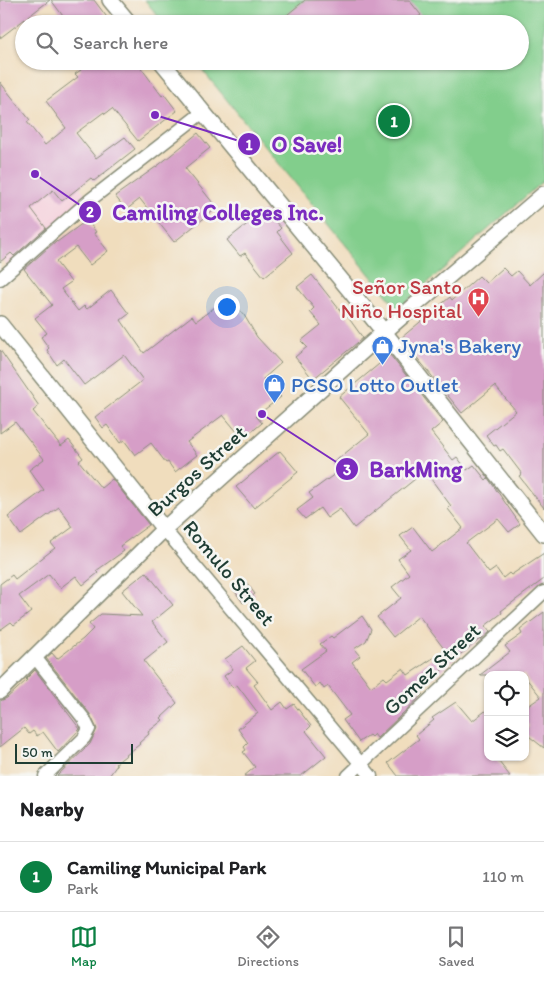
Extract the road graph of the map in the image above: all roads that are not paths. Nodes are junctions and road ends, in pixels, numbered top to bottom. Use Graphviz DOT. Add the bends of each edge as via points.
graph roads {
  1 [pos="110,0"];
  2 [pos="122,15"];
  3 [pos="168,70"];
  4 [pos="203,112"];
  5 [pos="544,194"];
  6 [pos="0,279"];
  7 [pos="0,324"];
  8 [pos="384,332"];
  9 [pos="164,529"];
  10 [pos="544,534"];
  11 [pos="544,592"];
  12 [pos="34,656"];
  13 [pos="0,691"];
  14 [pos="361,764"];
  15 [pos="45,776"];
  16 [pos="348,776"];
  17 [pos="372,776"];
  1 -- 2 [label="street"];
  3 -- 4 [label="street"];
  4 -- 6 [label="street" via="90,200"];
  4 -- 8 [label="street"];
  5 -- 8 [label="street, Burgos Street"];
  7 -- 9 [label="street, Romulo Street"];
  8 -- 9 [label="street, Burgos Street"];
  8 -- 10 [label="street"];
  9 -- 12 [label="street, Burgos Street"];
  9 -- 14 [label="street, Romulo Street"];
  11 -- 14 [label="street, Gomez Street"];
  12 -- 13 [label="street, Burgos Street"];
  12 -- 15 [label="street" via="89,729 84,738"];
  14 -- 16 [label="street, Gomez Street"];
  14 -- 17 [label="street, Romulo Street"];
}
